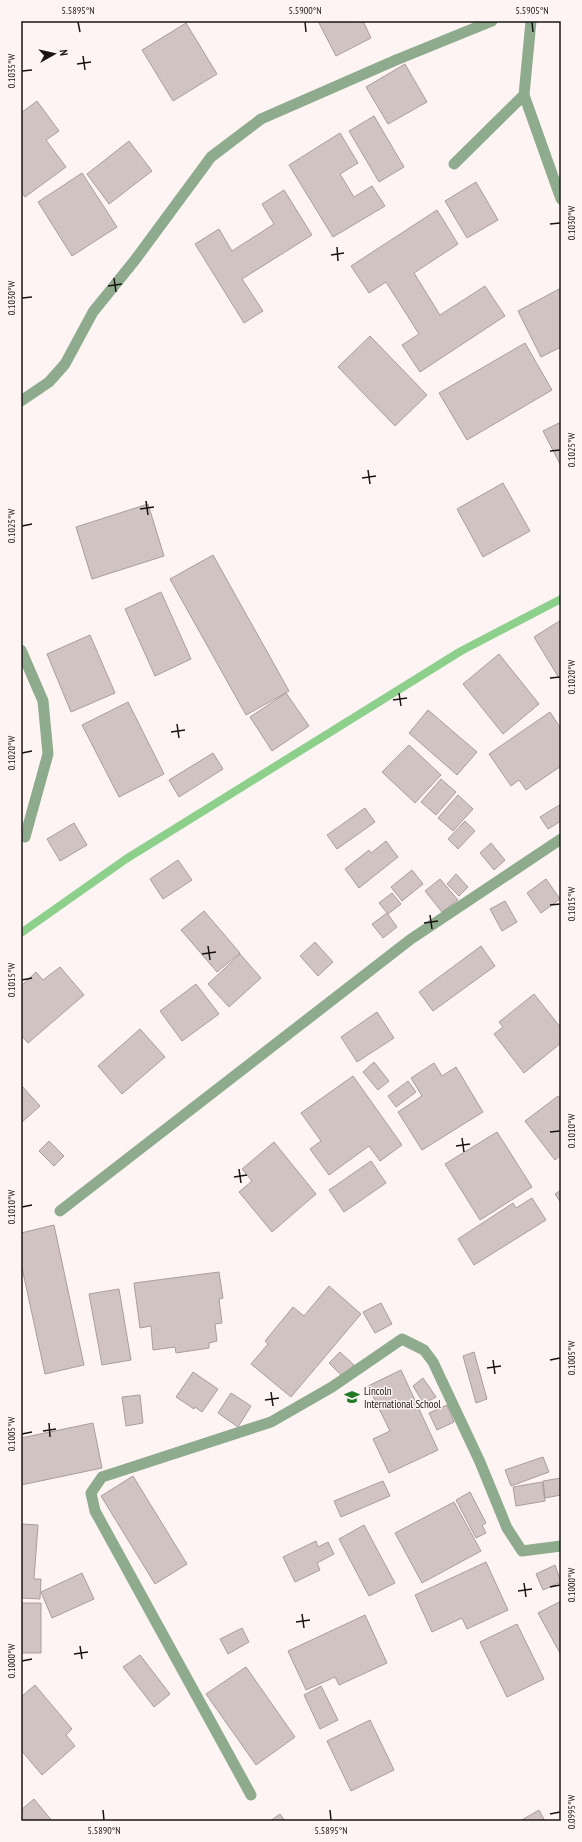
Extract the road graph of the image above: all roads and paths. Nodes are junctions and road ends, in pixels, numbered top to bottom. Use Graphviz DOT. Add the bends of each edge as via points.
graph roads {
  1 [pos="492,21"];
  2 [pos="531,21"];
  3 [pos="524,95"];
  4 [pos="454,164"];
  5 [pos="561,199"];
  6 [pos="21,402"];
  7 [pos="21,650"];
  8 [pos="25,837"];
  9 [pos="561,839"];
  10 [pos="60,1211"];
  11 [pos="561,1546"];
  12 [pos="251,1795"];
  1 -- 6 [label="street" via="261,119 211,157 93,312 65,364 49,382"];
  2 -- 3 [label="street"];
  3 -- 4 [label="street"];
  3 -- 5 [label="street"];
  7 -- 8 [label="street" via="43,702 48,754"];
  9 -- 10 [label="street" via="411,940"];
  11 -- 12 [label="street" via="522,1551 507,1528 480,1462 433,1362 424,1350 402,1339 332,1387 271,1422 102,1477 92,1493 95,1511"];
}
